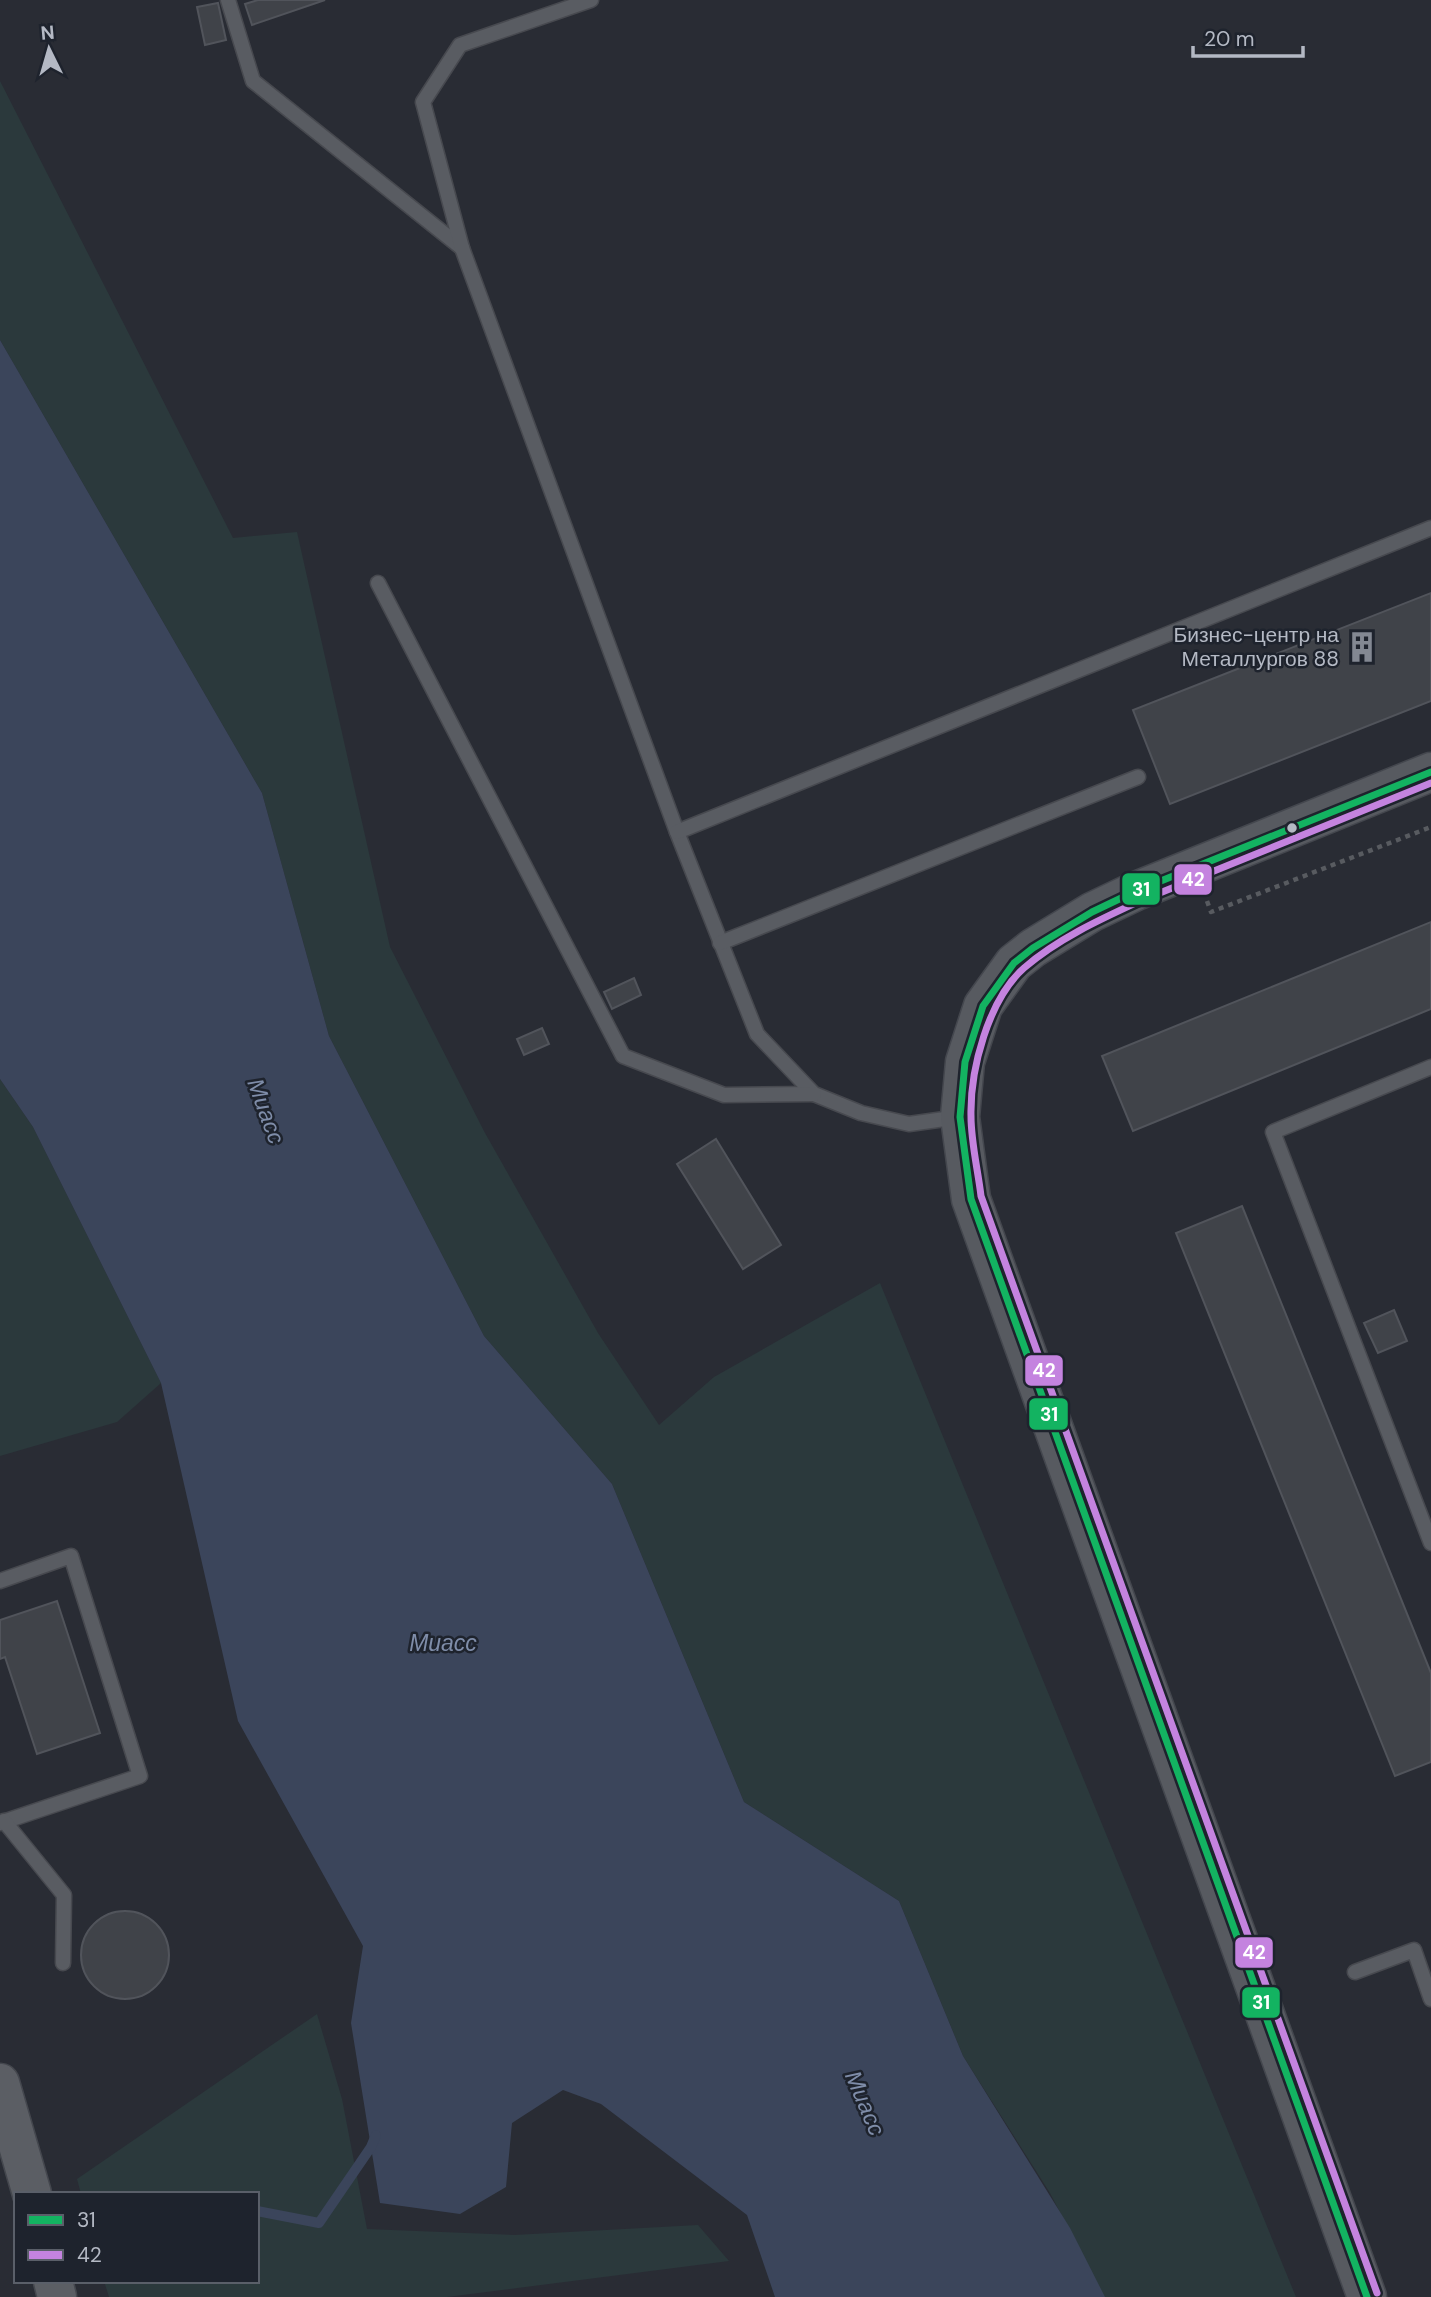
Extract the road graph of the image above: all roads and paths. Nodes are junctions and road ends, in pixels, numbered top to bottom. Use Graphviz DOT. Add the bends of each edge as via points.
graph roads {
  1 [pos="228,0"];
  2 [pos="591,0"];
  3 [pos="462,248"];
  4 [pos="1431,528"];
  5 [pos="378,583"];
  6 [pos="1431,772"];
  7 [pos="1138,777"];
  8 [pos="1431,827"];
  9 [pos="677,832"];
  10 [pos="1211,912"];
  11 [pos="720,943"];
  12 [pos="1431,1067"];
  13 [pos="814,1094"];
  14 [pos="960,1117"];
  15 [pos="1431,1543"];
  16 [pos="0,1581"];
  17 [pos="2,1822"];
  18 [pos="64,1963"];
  19 [pos="1355,1972"];
  20 [pos="1431,1999"];
  21 [pos="0,2083"];
  22 [pos="31,2192"];
  23 [pos="1367,2297"];
  1 -- 3 [label="lane" via="253,81"];
  2 -- 3 [label="lane" via="460,45 423,102"];
  3 -- 9 [label="lane"];
  4 -- 9 [label="lane"];
  5 -- 13 [label="lane" via="624,1056 724,1095"];
  6 -- 14 [label="main road" via="1136,891 1033,948 1014,963 983,1006 965,1062"];
  7 -- 11 [label="lane"];
  8 -- 10 [label="path"];
  9 -- 11 [label="lane"];
  11 -- 13 [label="lane" via="757,1034"];
  12 -- 15 [label="lane" via="1273,1132"];
  13 -- 14 [label="lane" via="861,1113 909,1124"];
  14 -- 23 [label="main road" via="971,1199"];
  16 -- 17 [label="lane" via="71,1556 140,1776"];
  17 -- 18 [label="lane" via="64,1895"];
  19 -- 20 [label="lane" via="1414,1950"];
  21 -- 22 [label="main road"];
}
